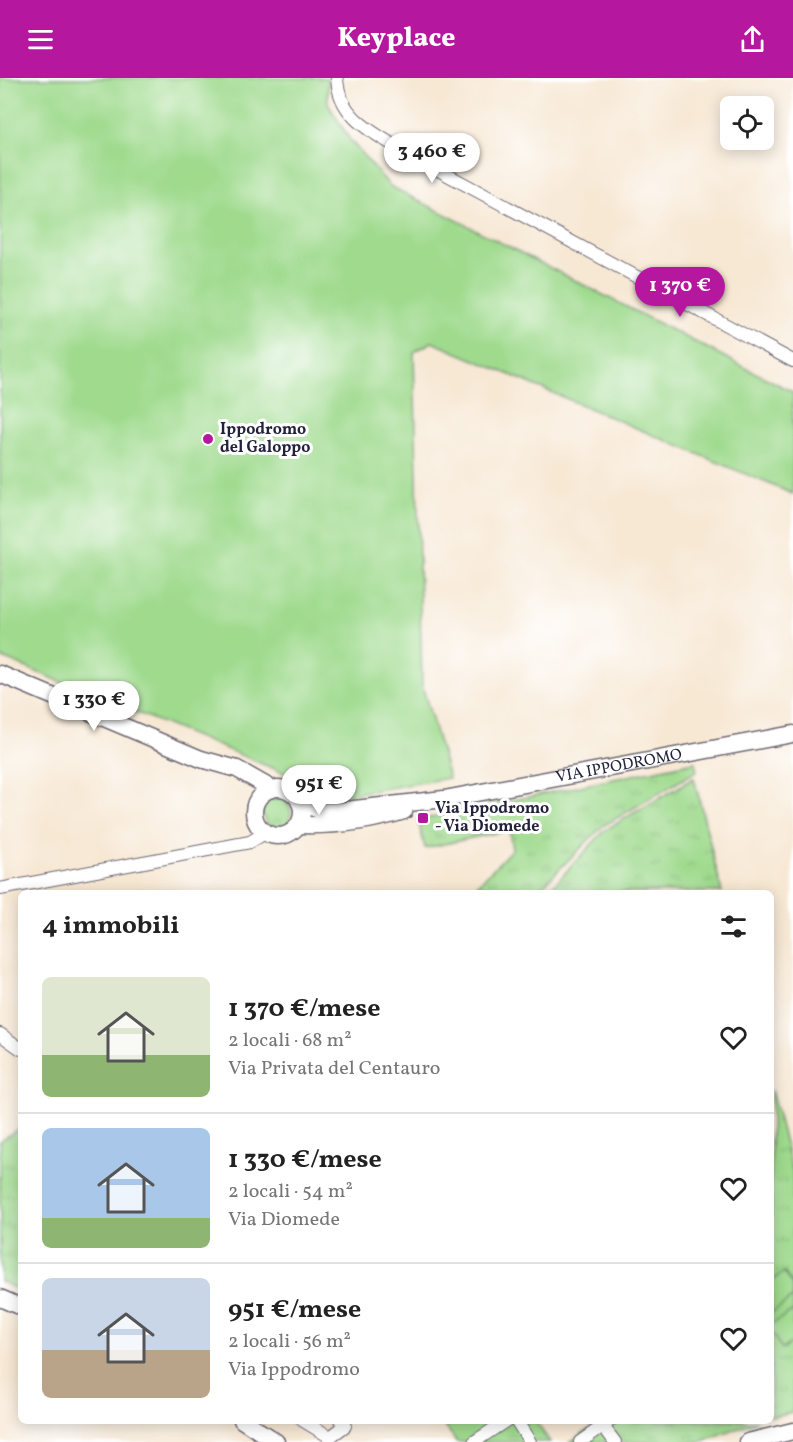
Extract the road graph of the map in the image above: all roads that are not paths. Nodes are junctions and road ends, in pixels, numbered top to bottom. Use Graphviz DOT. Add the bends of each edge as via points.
graph roads {
  1 [pos="337,78"];
  2 [pos="793,361"];
  3 [pos="0,674"];
  4 [pos="793,734"];
  5 [pos="201,759"];
  6 [pos="272,789"];
  7 [pos="444,799"];
  8 [pos="256,800"];
  9 [pos="300,803"];
  10 [pos="298,825"];
  11 [pos="265,833"];
  12 [pos="0,889"];
  13 [pos="0,1034"];
  14 [pos="18,1047"];
  15 [pos="0,1298"];
  16 [pos="18,1306"];
  17 [pos="248,1424"];
  18 [pos="309,1424"];
  19 [pos="343,1424"];
  20 [pos="501,1424"];
  21 [pos="519,1424"];
  22 [pos="606,1424"];
  23 [pos="607,1424"];
  24 [pos="793,1431"];
  25 [pos="276,1442"];
  26 [pos="474,1442"];
  27 [pos="530,1442"];
  28 [pos="580,1442"];
  29 [pos="615,1442"];
  30 [pos="748,1442"];
  1 -- 2 [label="street" via="347,110 405,152"];
  3 -- 5 [label="street"];
  4 -- 7 [label="street, VIA IPPODROMO"];
  5 -- 6 [label="street" via="237,769"];
  5 -- 8 [label="street" via="247,786"];
  6 -- 8 [label="street"];
  6 -- 9 [label="street" via="289,791"];
  7 -- 9 [label="street, VIA IPPODROMO" via="337,811 322,811"];
  7 -- 10 [label="street, VIA IPPODROMO" via="379,819 335,826"];
  8 -- 11 [label="street" via="254,818"];
  9 -- 10 [label="street" via="302,815"];
  10 -- 11 [label="street" via="282,836"];
  11 -- 12 [label="street" via="250,842"];
  13 -- 14 [label="street"];
  15 -- 16 [label="street"];
  17 -- 25 [label="street"];
  18 -- 19 [label="street" via="330,1437"];
  20 -- 26 [label="street"];
  21 -- 27 [label="street"];
  22 -- 28 [label="street"];
  23 -- 29 [label="street"];
  24 -- 30 [label="street"];
}
